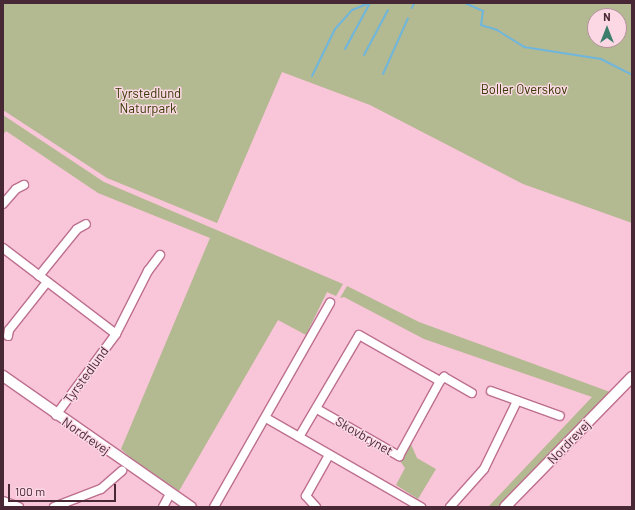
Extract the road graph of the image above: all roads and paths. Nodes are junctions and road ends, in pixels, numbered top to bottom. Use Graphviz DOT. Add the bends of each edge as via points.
graph roads {
  1 [pos="24,185"];
  2 [pos="3,204"];
  3 [pos="86,224"];
  4 [pos="3,248"];
  5 [pos="160,255"];
  6 [pos="39,276"];
  7 [pos="47,282"];
  8 [pos="330,303"];
  9 [pos="116,334"];
  10 [pos="8,336"];
  11 [pos="3,376"];
  12 [pos="632,377"];
  13 [pos="440,381"];
  14 [pos="491,392"];
  15 [pos="472,393"];
  16 [pos="517,401"];
  17 [pos="317,409"];
  18 [pos="56,416"];
  19 [pos="560,416"];
  20 [pos="266,418"];
  21 [pos="299,437"];
  22 [pos="329,455"];
  23 [pos="122,471"];
  24 [pos="170,494"];
  25 [pos="3,501"];
  26 [pos="416,506"];
  27 [pos="19,507"];
  28 [pos="54,507"];
  29 [pos="162,507"];
  30 [pos="191,507"];
  31 [pos="214,507"];
  32 [pos="316,507"];
  33 [pos="450,507"];
  34 [pos="505,507"];
  1 -- 2 [label="street" via="16,189"];
  3 -- 6 [label="street" via="77,229"];
  4 -- 6 [label="street, Tyrstedlund"];
  5 -- 9 [label="street, Tyrstedlund" via="148,271"];
  6 -- 7 [label="street, Tyrstedlund"];
  7 -- 9 [label="street, Tyrstedlund"];
  7 -- 10 [label="street" via="9,330"];
  8 -- 20 [label="street" via="269,408"];
  9 -- 18 [label="street, Tyrstedlund"];
  11 -- 18 [label="street, Nordrevej"];
  12 -- 34 [label="street, Nordrevej"];
  13 -- 15 [label="street" via="444,376"];
  13 -- 17 [label="street" via="359,335"];
  13 -- 17 [label="street, Skovbrynet" via="399,456"];
  14 -- 16 [label="street"];
  16 -- 19 [label="street"];
  16 -- 33 [label="street" via="484,469"];
  17 -- 21 [label="street"];
  18 -- 24 [label="street, Nordrevej"];
  20 -- 21 [label="street"];
  20 -- 31 [label="street"];
  21 -- 22 [label="street"];
  22 -- 26 [label="street"];
  22 -- 32 [label="street" via="306,496"];
  23 -- 28 [label="street" via="101,489"];
  24 -- 29 [label="street"];
  24 -- 30 [label="street, Nordrevej"];
  25 -- 27 [label="street"];
}
